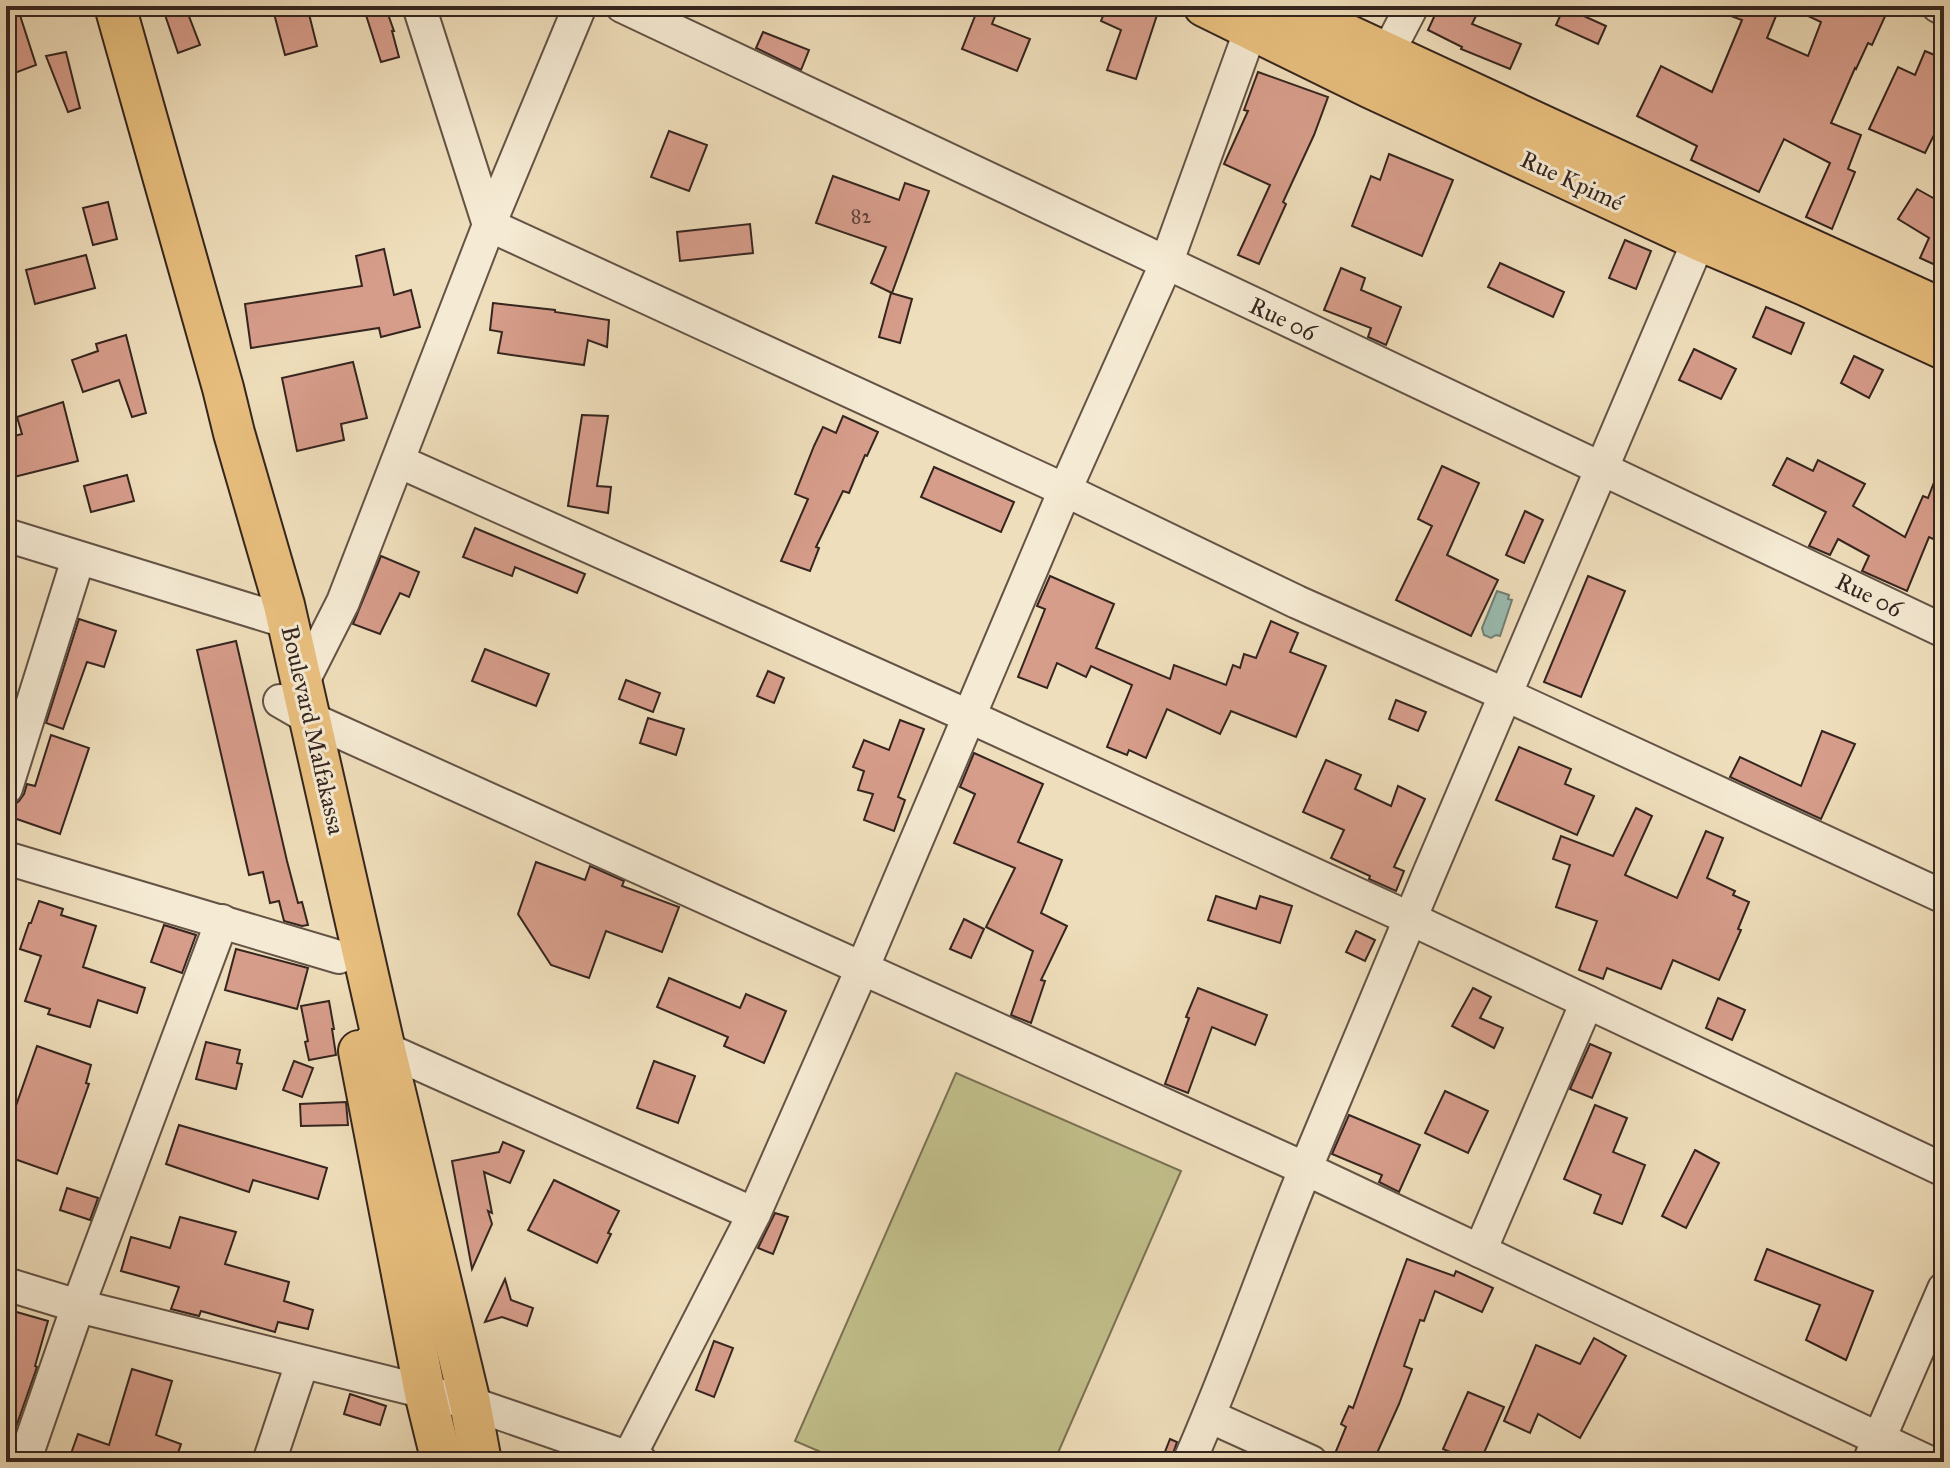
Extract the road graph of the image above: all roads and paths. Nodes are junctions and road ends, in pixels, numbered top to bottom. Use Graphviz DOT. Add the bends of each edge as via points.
graph roads {
  1 [pos="89,6"];
  2 [pos="115,6"];
  3 [pos="419,6"];
  4 [pos="580,6"];
  5 [pos="622,6"];
  6 [pos="1204,6"];
  7 [pos="1285,6"];
  8 [pos="1412,6"];
  9 [pos="1938,6"];
  10 [pos="1944,9"];
  11 [pos="1251,29"];
  12 [pos="1387,54"];
  13 [pos="489,225"];
  14 [pos="1699,240"];
  15 [pos="1166,264"];
  16 [pos="1944,310"];
  17 [pos="1944,349"];
  18 [pos="210,392"];
  19 [pos="398,461"];
  20 [pos="1601,467"];
  21 [pos="1065,490"];
  22 [pos="6,535"];
  23 [pos="78,559"];
  24 [pos="273,617"];
  25 [pos="1944,631"];
  26 [pos="1504,694"];
  27 [pos="298,701"];
  28 [pos="968,716"];
  29 [pos="6,788"];
  30 [pos="6,858"];
  31 [pos="1944,897"];
  32 [pos="1411,919"];
  33 [pos="222,921"];
  34 [pos="339,957"];
  35 [pos="862,969"];
  36 [pos="1587,1002"];
  37 [pos="370,1042"];
  38 [pos="1306,1169"];
  39 [pos="1944,1170"];
  40 [pos="754,1214"];
  41 [pos="1480,1251"];
  42 [pos="6,1284"];
  43 [pos="1944,1289"];
  44 [pos="78,1306"];
  45 [pos="302,1363"];
  46 [pos="425,1393"];
  47 [pos="470,1403"];
  48 [pos="1209,1416"];
  49 [pos="1874,1451"];
  50 [pos="635,1459"];
  51 [pos="24,1462"];
  52 [pos="269,1462"];
  53 [pos="442,1462"];
  54 [pos="481,1462"];
  55 [pos="1189,1462"];
  56 [pos="1311,1462"];
  57 [pos="1928,1462"];
  1 -- 18 [label="main road, Boulevard Malfakassa"];
  2 -- 18 [label="main road, Boulevard Malfakassa"];
  3 -- 13 [label="street"];
  4 -- 13 [label="street"];
  5 -- 15 [label="street, Rue 06"];
  6 -- 11 [label="main road, Rue Kpimé"];
  7 -- 12 [label="main road, Rue Kpimé"];
  8 -- 12 [label="street"];
  9 -- 10 [label="street"];
  11 -- 14 [label="main road, Rue Kpimé"];
  11 -- 15 [label="street"];
  12 -- 16 [label="main road, Rue Kpimé"];
  13 -- 19 [label="street"];
  13 -- 21 [label="street"];
  14 -- 17 [label="main road, Rue Kpimé"];
  14 -- 20 [label="street"];
  15 -- 20 [label="street, Rue 06"];
  15 -- 21 [label="street"];
  18 -- 24 [label="main road, Boulevard Malfakassa"];
  19 -- 27 [label="street"];
  19 -- 28 [label="street"];
  20 -- 25 [label="street, Rue 06"];
  20 -- 26 [label="street"];
  21 -- 26 [label="street"];
  21 -- 28 [label="street"];
  22 -- 23 [label="street"];
  23 -- 24 [label="street"];
  23 -- 29 [label="street"];
  24 -- 27 [label="main road, Boulevard Malfakassa"];
  26 -- 31 [label="street"];
  26 -- 32 [label="street"];
  27 -- 34 [label="main road, Boulevard Malfakassa"];
  27 -- 35 [label="street"];
  27 -- 37 [label="main road, Boulevard Malfakassa"];
  28 -- 32 [label="street"];
  28 -- 35 [label="street"];
  30 -- 33 [label="street"];
  32 -- 36 [label="street"];
  32 -- 38 [label="street"];
  33 -- 34 [label="street"];
  33 -- 44 [label="street"];
  34 -- 37 [label="main road, Boulevard Malfakassa"];
  35 -- 38 [label="street"];
  35 -- 40 [label="street"];
  36 -- 39 [label="street"];
  36 -- 41 [label="street"];
  37 -- 40 [label="street"];
  37 -- 46 [label="main road, Boulevard Malfakassa"];
  37 -- 47 [label="main road, Boulevard Malfakassa"];
  38 -- 41 [label="street"];
  38 -- 48 [label="street"];
  40 -- 50 [label="street"];
  41 -- 49 [label="street"];
  42 -- 44 [label="street"];
  43 -- 49 [label="street"];
  44 -- 45 [label="street"];
  44 -- 51 [label="street"];
  45 -- 46 [label="street"];
  45 -- 52 [label="street"];
  46 -- 47 [label="street"];
  46 -- 53 [label="main road, Boulevard Malfakassa"];
  47 -- 50 [label="street"];
  47 -- 54 [label="main road, Boulevard Malfakassa"];
  48 -- 55 [label="street"];
  48 -- 56 [label="street"];
  49 -- 57 [label="street"];
}
